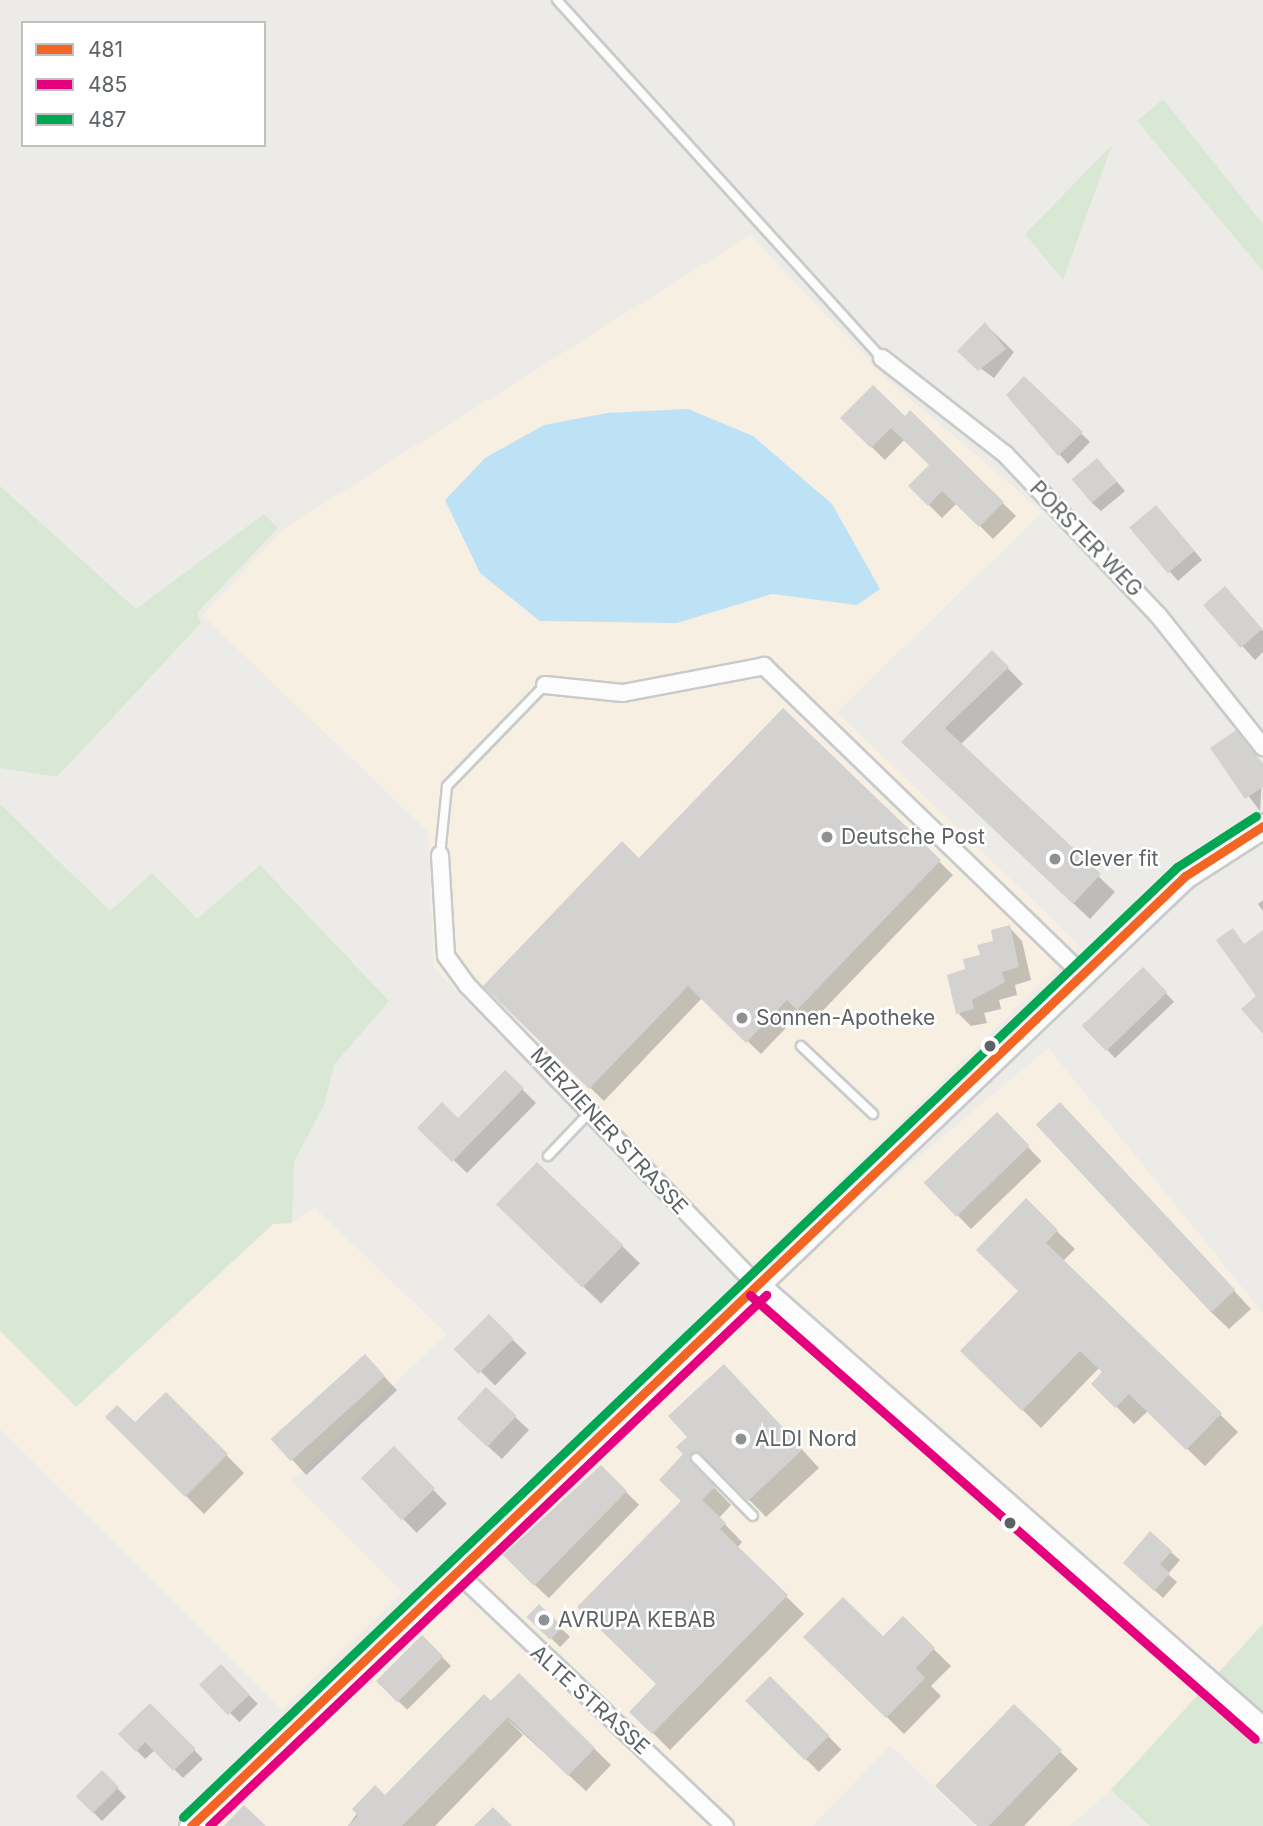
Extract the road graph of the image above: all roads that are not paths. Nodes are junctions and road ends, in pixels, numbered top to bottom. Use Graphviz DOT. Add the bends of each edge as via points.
graph roads {
  1 [pos="557,0"];
  2 [pos="882,358"];
  3 [pos="545,685"];
  4 [pos="1263,747"];
  5 [pos="1263,826"];
  6 [pos="440,855"];
  7 [pos="1082,974"];
  8 [pos="801,1046"];
  9 [pos="593,1110"];
  10 [pos="873,1114"];
  11 [pos="548,1156"];
  12 [pos="758,1286"];
  13 [pos="696,1458"];
  14 [pos="753,1516"];
  15 [pos="457,1572"];
  16 [pos="1263,1730"];
  17 [pos="191,1826"];
  18 [pos="724,1826"];
  1 -- 2 [label="lane"];
  2 -- 4 [label="street, PORSTER WEG" via="1005,454 1158,615"];
  3 -- 6 [label="lane" via="447,786"];
  3 -- 7 [label="street" via="623,693 764,666"];
  5 -- 7 [label="main road" via="1200,863"];
  6 -- 9 [label="street, MERZIENER STRASSE" via="446,956"];
  7 -- 12 [label="main road"];
  8 -- 10 [label="lane"];
  9 -- 11 [label="lane"];
  9 -- 12 [label="street, MERZIENER STRASSE"];
  12 -- 15 [label="main road"];
  12 -- 16 [label="main road"];
  13 -- 14 [label="lane"];
  15 -- 17 [label="main road"];
  15 -- 18 [label="street, ALTE STRASSE"];
}
